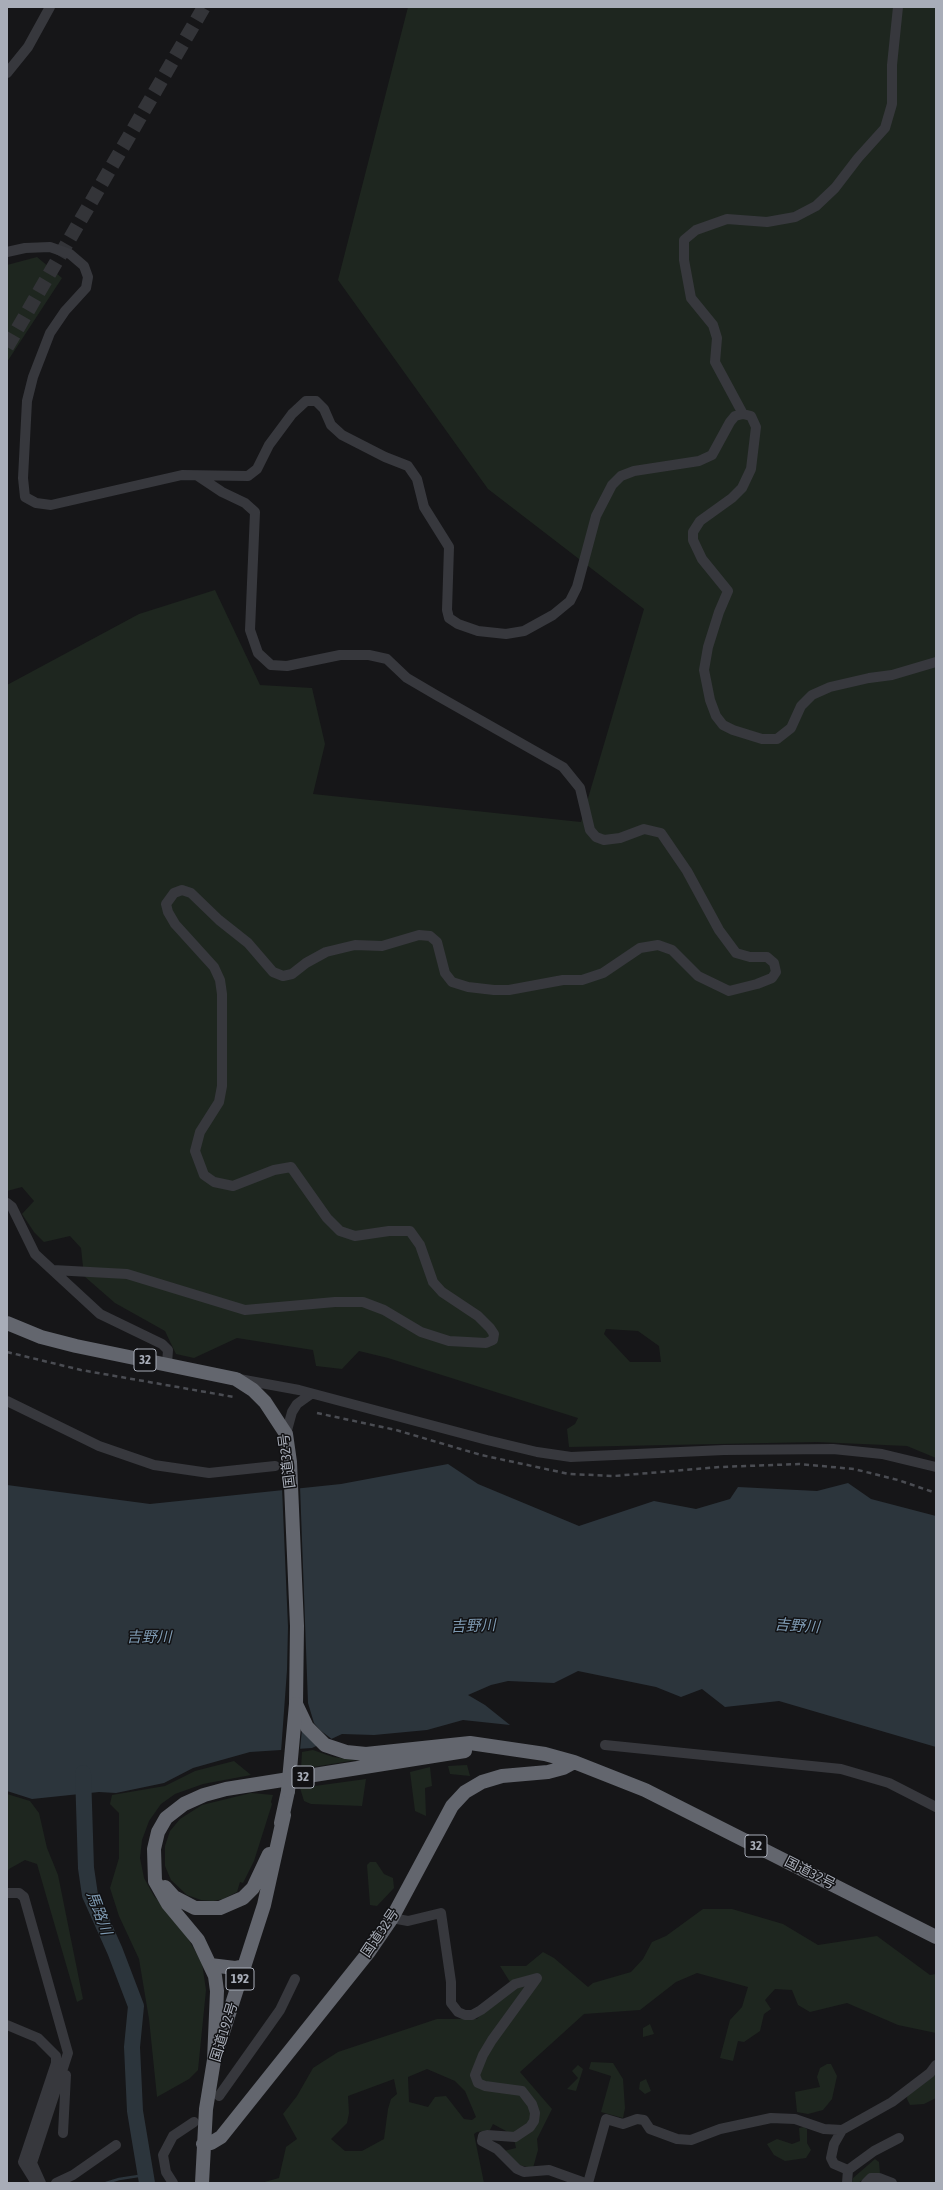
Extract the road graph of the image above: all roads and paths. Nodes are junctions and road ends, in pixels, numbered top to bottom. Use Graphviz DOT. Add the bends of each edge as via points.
graph roads {
  1 [pos="50,7"];
  2 [pos="898,7"];
  3 [pos="7,73"];
  4 [pos="7,252"];
  5 [pos="743,414"];
  6 [pos="198,476"];
  7 [pos="936,662"];
  8 [pos="7,1203"];
  9 [pos="53,1270"];
  10 [pos="7,1323"];
  11 [pos="168,1364"];
  12 [pos="236,1379"];
  13 [pos="311,1394"];
  14 [pos="8,1404"];
  15 [pos="286,1434"];
  16 [pos="275,1466"];
  17 [pos="936,1467"];
  18 [pos="296,1704"];
  19 [pos="605,1745"];
  20 [pos="503,1748"];
  21 [pos="574,1762"];
  22 [pos="936,1806"];
  23 [pos="284,1815"];
  24 [pos="155,1872"];
  25 [pos="7,1893"];
  26 [pos="392,1918"];
  27 [pos="936,1937"];
  28 [pos="210,1965"];
  29 [pos="244,1966"];
  30 [pos="295,1979"];
  31 [pos="7,2024"];
  32 [pos="68,2053"];
  33 [pos="214,2060"];
  34 [pos="936,2065"];
  35 [pos="219,2096"];
  36 [pos="194,2122"];
  37 [pos="842,2130"];
  38 [pos="63,2133"];
  39 [pos="899,2138"];
  40 [pos="203,2144"];
  41 [pos="116,2146"];
  42 [pos="848,2170"];
  43 [pos="36,2183"];
  44 [pos="41,2183"];
  45 [pos="56,2183"];
  46 [pos="173,2183"];
  47 [pos="202,2183"];
  48 [pos="586,2183"];
  49 [pos="847,2183"];
  50 [pos="866,2183"];
  51 [pos="892,2183"];
  1 -- 3 [label="street" via="28,47"];
  2 -- 5 [label="street" via="892,65 892,104 885,128 834,188 816,206 795,217 767,222 727,219 696,230 684,240 684,260 691,298 712,325 717,338 715,362"];
  4 -- 6 [label="street" via="50,247 70,254 84,266 88,277 86,288 65,311 50,333 33,377 27,409 23,478 25,497 36,503 51,505 182,476"];
  5 -- 6 [label="street" via="730,422 712,455 699,461 634,470 621,476 612,485 596,516 577,587 570,601 553,615 524,631 506,634 478,631 449,618 449,547 424,507 417,479 408,466 342,435 331,425 324,409 316,401 306,401 292,414 269,445 258,470 248,476"];
  5 -- 7 [label="street" via="751,416 756,427 751,469 742,488 700,521 693,540 702,560 728,591 708,647 704,670 716,716 723,725 762,739 777,739 791,728 800,706 812,695 830,687 892,675"];
  6 -- 9 [label="street" via="222,492 246,503 255,512 250,630 258,653 271,665 287,666 340,655 369,655 387,659 407,678 563,767 580,788 590,830 596,837 604,840 620,838 644,829 661,833 687,871 719,930 736,953 750,957 767,957 774,963 776,972 772,978 729,991 698,976 672,950 658,945 640,948 603,973 582,980 563,980 509,990 494,990 452,982 445,973 437,942 430,936 419,935 382,946 355,945 326,952 292,974 283,976 274,972 248,943 191,893 182,890 174,893 166,904 168,912 175,924 214,967 220,980 222,994 222,1086 219,1102 200,1132 195,1151 204,1175 214,1182 233,1186 291,1166 327,1218 340,1231 355,1236 410,1231 420,1245 433,1282 442,1292 478,1316 494,1334 493,1340 486,1343 449,1341 421,1332 384,1310 363,1302 245,1310 127,1274"];
  8 -- 9 [label="street" via="12,1207 35,1254"];
  9 -- 11 [label="street" via="100,1314 162,1344 168,1350"];
  10 -- 11 [label="highway, 国道32号 / 32" via="48,1339"];
  11 -- 12 [label="highway, 国道32号 / 32"];
  12 -- 13 [label="street" via="277,1385"];
  12 -- 15 [label="highway, 国道32号 / 32" via="265,1402"];
  13 -- 15 [label="street" via="297,1404 290,1416"];
  13 -- 17 [label="street" via="523,1449 571,1457 724,1450 833,1449 882,1454"];
  14 -- 16 [label="street" via="100,1446 154,1465 209,1472"];
  15 -- 18 [label="highway, 国道32号 / 32" via="290,1462 296,1595"];
  18 -- 20 [label="highway, 国道32号 / 32" via="307,1727 318,1740 332,1748 366,1754 470,1743"];
  18 -- 23 [label="highway, 国道32号 / 32, bridge"];
  19 -- 22 [label="street" via="841,1769 889,1783"];
  20 -- 21 [label="highway, 国道32号 / 32" via="545,1754"];
  20 -- 24 [label="highway, 国道32号 / 32" via="386,1763 204,1794 178,1807 162,1825 154,1849"];
  21 -- 26 [label="highway, 国道32号" via="548,1772 502,1776 465,1792 452,1806"];
  21 -- 27 [label="highway, 国道32号 / 32" via="645,1790"];
  23 -- 24 [label="highway, 国道32号 / 32" via="253,1888 233,1904 208,1909 195,1908 183,1903 165,1888"];
  23 -- 29 [label="highway, 国道192号 / 192" via="264,1905"];
  24 -- 28 [label="highway, 国道32号" via="155,1880 160,1891 198,1940"];
  25 -- 32 [label="street" via="19,1893 24,1897"];
  26 -- 40 [label="highway, 国道32号" via="368,1953 221,2137"];
  26 -- 48 [label="street" via="408,1921 441,1913 451,1982 451,2003 458,2012 465,2015 472,2015 481,2010 515,1984 537,1978 492,2040 475,2075 478,2083 485,2086 522,2091 532,2104 535,2112 534,2121 530,2127 515,2137 487,2135 483,2136 482,2141 497,2149 524,2172 549,2170"];
  28 -- 29 [label="highway" via="235,1968"];
  28 -- 33 [label="highway, 国道32号" via="217,1991"];
  29 -- 33 [label="highway, 国道192号 / 192"];
  30 -- 35 [label="street" via="280,2010"];
  31 -- 43 [label="street" via="38,2038 56,2056 56,2063 24,2162"];
  32 -- 38 [label="street"];
  32 -- 44 [label="street" via="32,2163"];
  33 -- 40 [label="highway, 国道192号 / 192" via="209,2082"];
  34 -- 37 [label="street" via="930,2073 892,2102"];
  36 -- 46 [label="street" via="173,2136 163,2155 166,2172"];
  37 -- 42 [label="street" via="834,2144 831,2158 834,2164"];
  37 -- 48 [label="street" via="824,2129 795,2119 771,2118 720,2129 691,2140 677,2138 650,2128 644,2120 637,2119 623,2124 606,2119"];
  39 -- 42 [label="street" via="874,2151"];
  40 -- 47 [label="highway, 国道192号 / 192"];
  41 -- 45 [label="street" via="73,2175"];
  42 -- 49 [label="street"];
  50 -- 51 [label="street" via="871,2178"];
}
